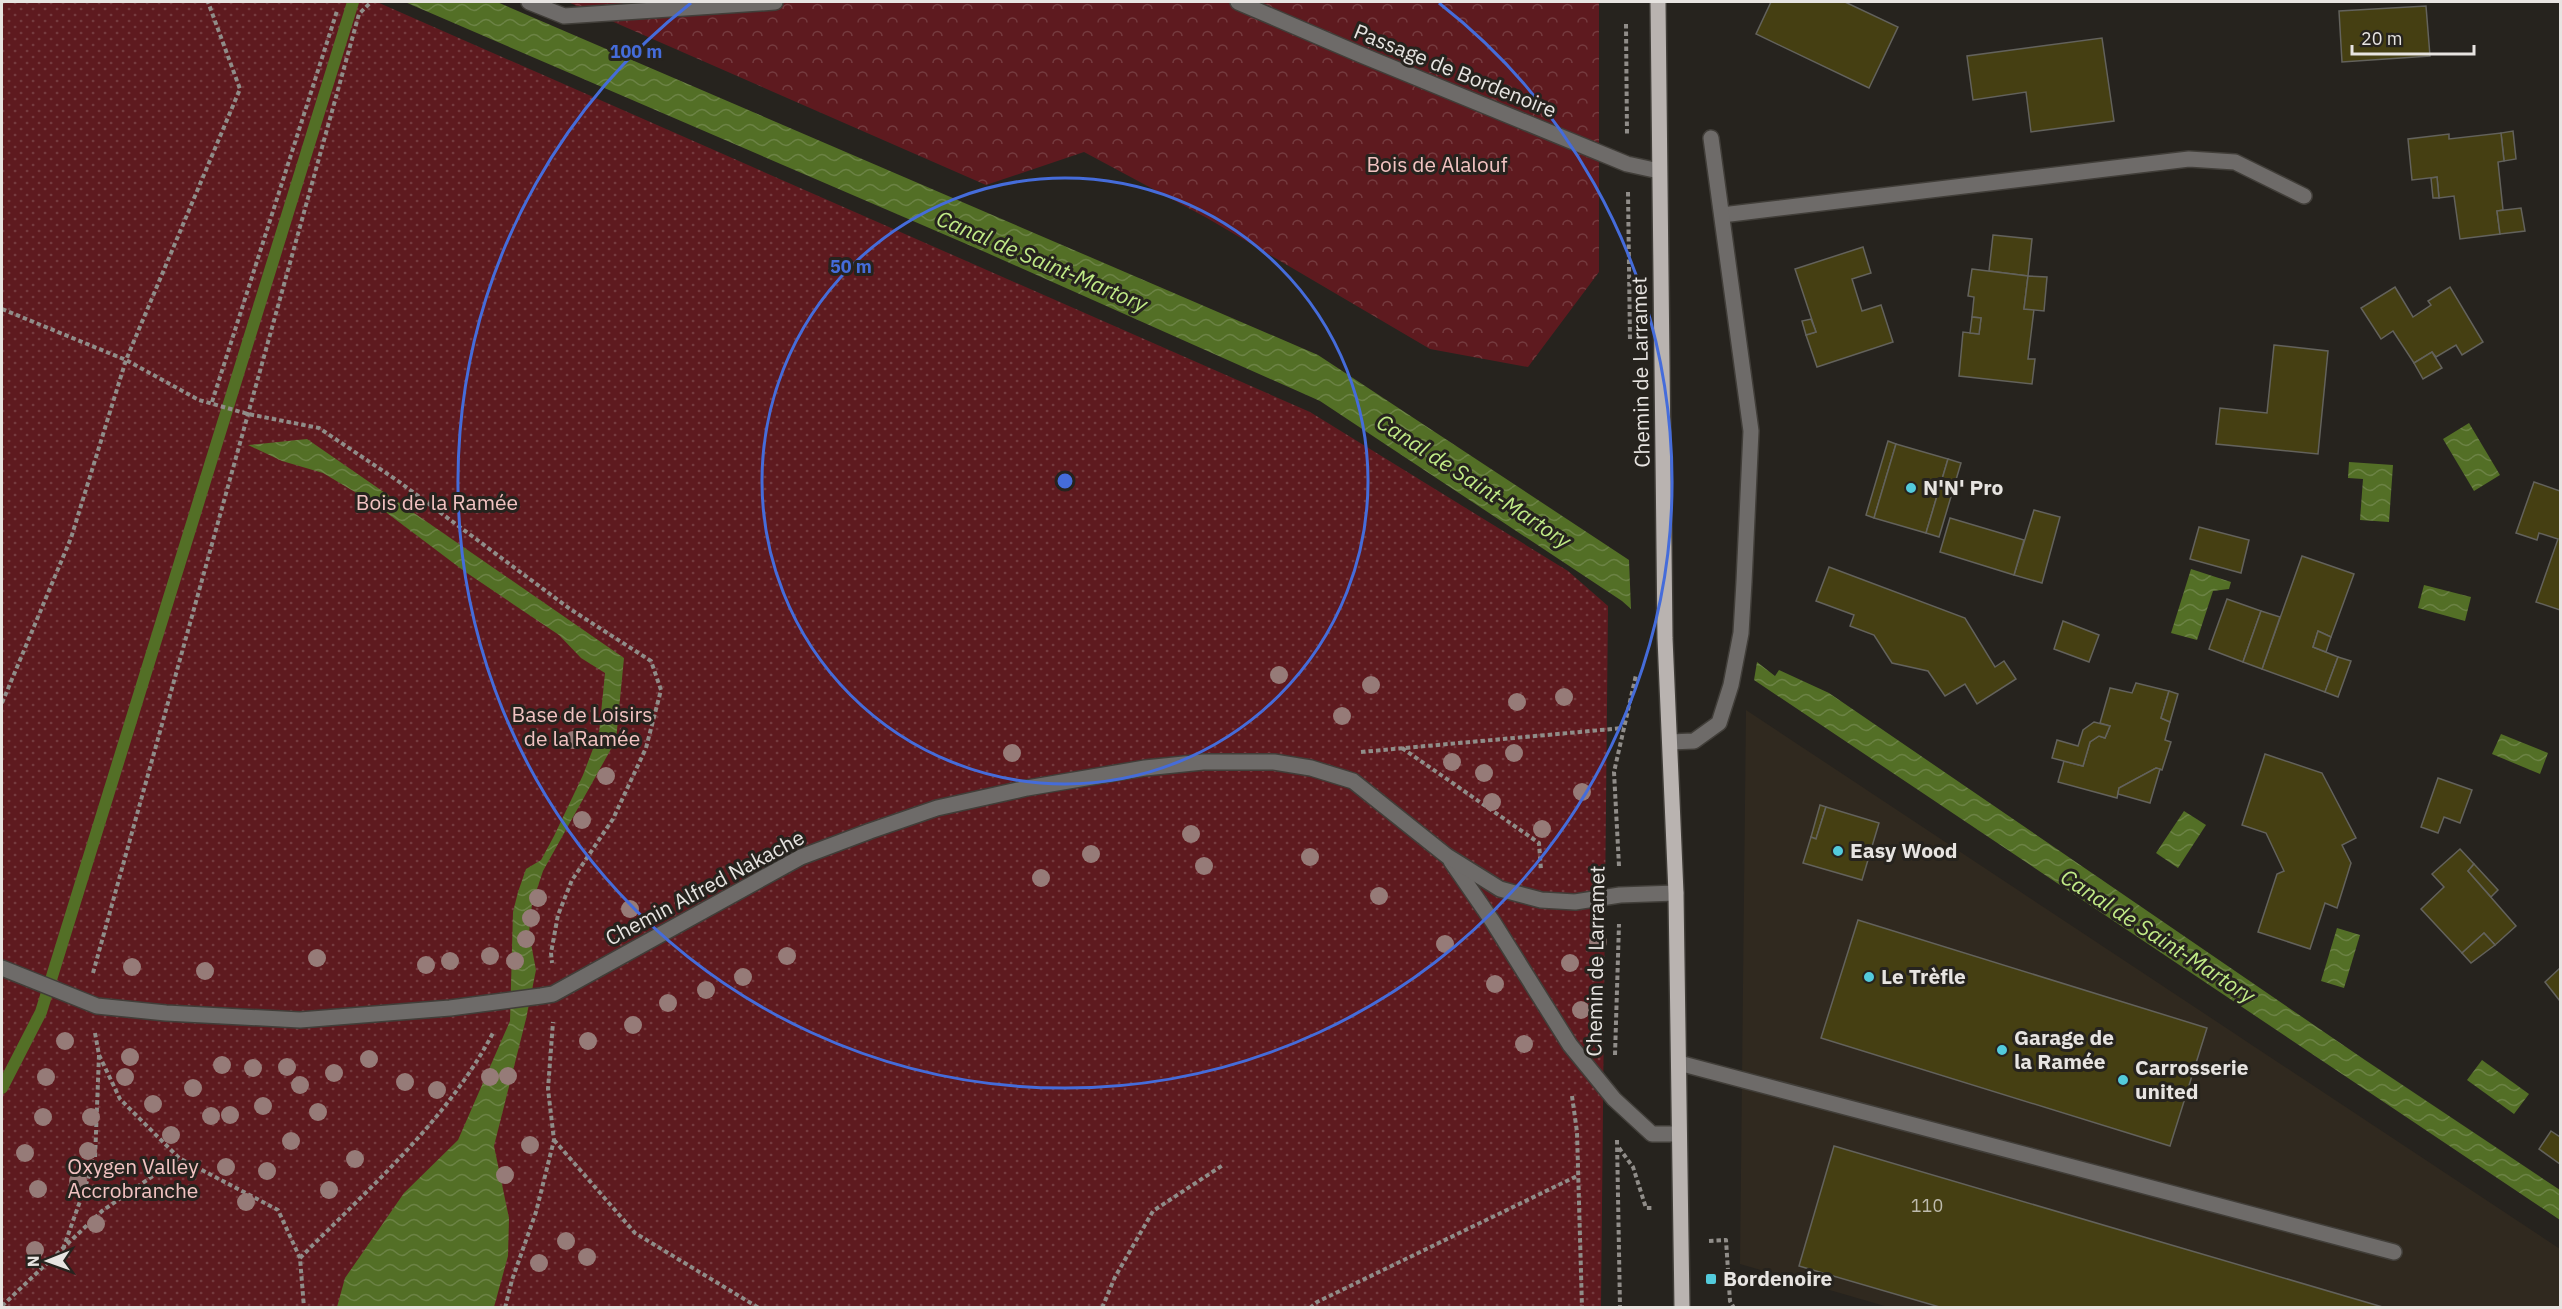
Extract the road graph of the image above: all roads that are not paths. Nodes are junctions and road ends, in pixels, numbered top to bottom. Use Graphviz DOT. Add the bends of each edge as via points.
graph roads {
  1 [pos="529,2"];
  2 [pos="775,2"];
  3 [pos="1238,2"];
  4 [pos="1658,2"];
  5 [pos="1711,138"];
  6 [pos="1659,171"];
  7 [pos="2304,196"];
  8 [pos="1722,215"];
  9 [pos="1670,742"];
  10 [pos="1447,856"];
  11 [pos="1676,893"];
  12 [pos="2,968"];
  13 [pos="1679,1063"];
  14 [pos="1679,1134"];
  15 [pos="2394,1252"];
  16 [pos="1682,1308"];
  1 -- 2 [label="street" via="564,16"];
  3 -- 6 [label="street, Passage de Bordenoire" via="1627,164"];
  4 -- 6 [label="main road, Chemin de Larramet"];
  5 -- 8 [label="street"];
  6 -- 9 [label="main road, Chemin de Larramet"];
  7 -- 8 [label="street" via="2235,162 2190,159"];
  8 -- 9 [label="street" via="1751,431 1741,633 1719,723 1694,741"];
  9 -- 11 [label="main road, Chemin de Larramet"];
  10 -- 11 [label="street, Chemin Alfred Nakache" via="1500,890 1541,900 1575,902"];
  10 -- 12 [label="street, Chemin Alfred Nakache" via="1353,781 1274,762 1203,762 1027,788 937,808 870,831 801,857 547,995 450,1008 300,1020 97,1006"];
  10 -- 14 [label="street, Chemin Alfred Nakache" via="1494,922 1570,1045 1614,1099 1652,1134"];
  11 -- 13 [label="main road, Chemin de Larramet"];
  13 -- 14 [label="main road, Chemin de Larramet"];
  13 -- 15 [label="street"];
  14 -- 16 [label="main road, Chemin de Larramet"];
}
